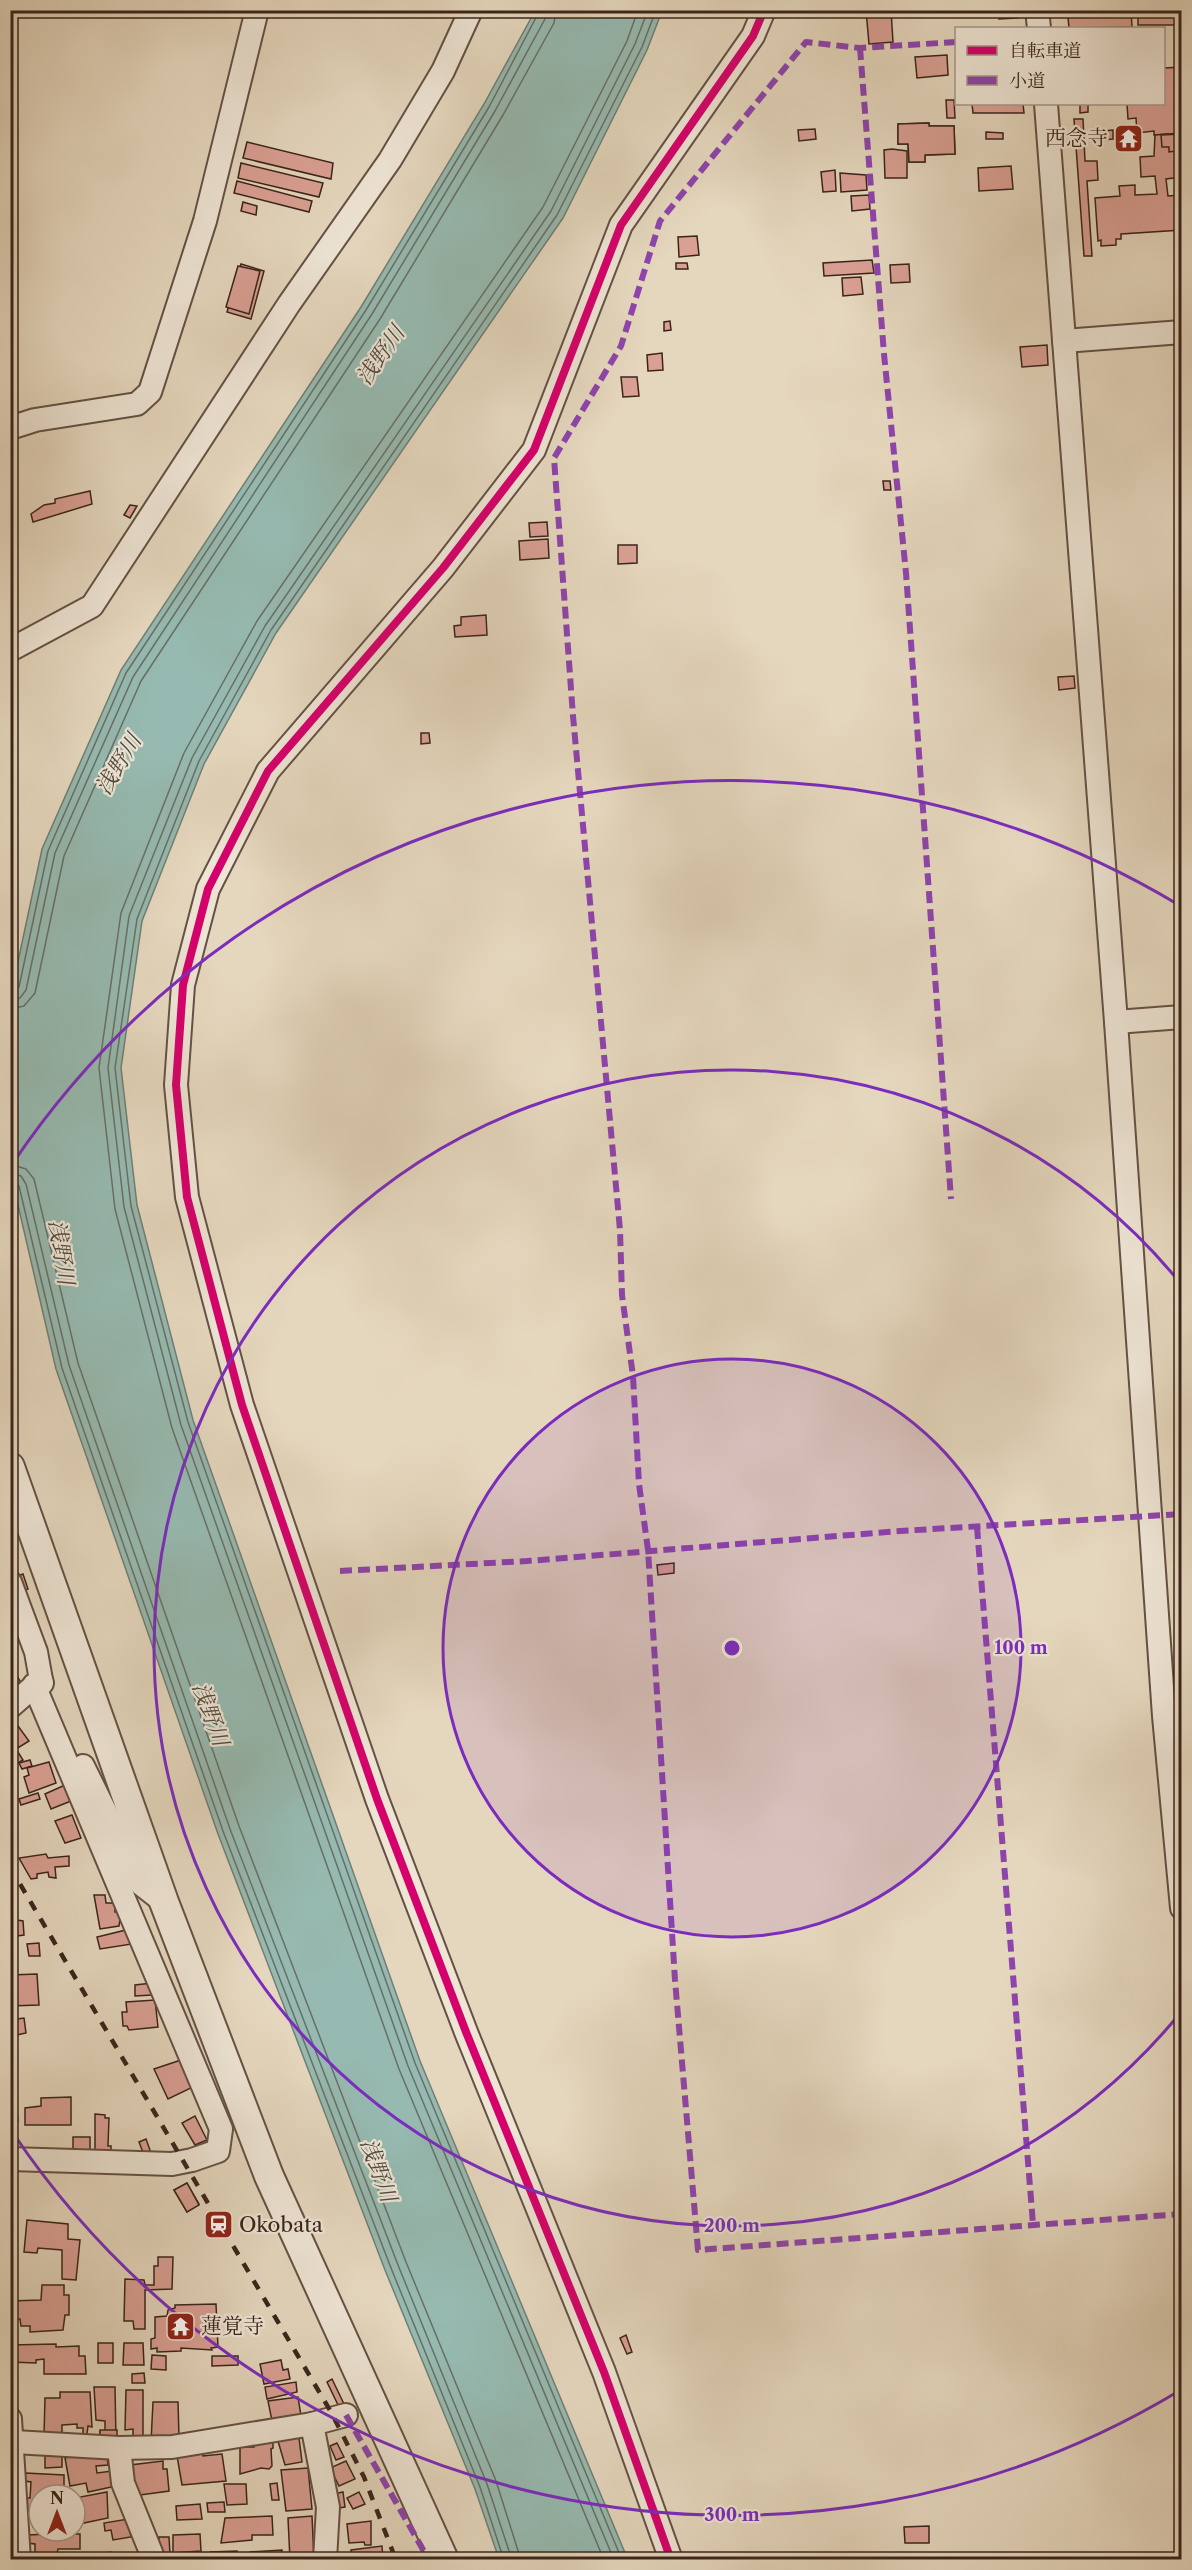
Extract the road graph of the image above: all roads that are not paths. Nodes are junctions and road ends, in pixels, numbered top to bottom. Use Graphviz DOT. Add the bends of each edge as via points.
graph roads {
  1 [pos="257,10"];
  2 [pos="471,10"];
  3 [pos="764,10"];
  4 [pos="1037,10"];
  5 [pos="1040,27"];
  6 [pos="1046,105"];
  7 [pos="1182,332"];
  8 [pos="1064,341"];
  9 [pos="10,428"];
  10 [pos="10,650"];
  11 [pos="1182,1017"];
  12 [pos="1116,1022"];
  13 [pos="10,1467"];
  14 [pos="10,1582"];
  15 [pos="37,1682"];
  16 [pos="10,1707"];
  17 [pos="164,1902"];
  18 [pos="1182,1908"];
  19 [pos="10,2159"];
  20 [pos="346,2415"];
  21 [pos="10,2419"];
  22 [pos="312,2424"];
  23 [pos="119,2448"];
  24 [pos="13,2455"];
  25 [pos="19,2559"];
  26 [pos="154,2559"];
  27 [pos="325,2559"];
  28 [pos="444,2559"];
  29 [pos="671,2559"];
  1 -- 9 [label="street" via="205,221 150,392 137,404 36,420"];
  2 -- 10 [label="street" via="443,71 390,160 290,304 92,606"];
  3 -- 29 [label="street" via="753,36 621,225 534,450 443,568 268,771 208,888 183,985 176,1085 187,1197 245,1416 377,1799 466,2032 604,2372"];
  4 -- 5 [label="street"];
  6 -- 8 [label="street"];
  7 -- 8 [label="street"];
  8 -- 12 [label="street"];
  11 -- 12 [label="street"];
  12 -- 18 [label="street" via="1164,1716"];
  13 -- 17 [label="street"];
  14 -- 15 [label="street" via="36,1652"];
  15 -- 16 [label="street"];
  15 -- 17 [label="street" via="141,1884"];
  15 -- 19 [label="street" via="221,2129 218,2151 184,2162"];
  17 -- 28 [label="street" via="269,2176"];
  20 -- 22 [label="street"];
  21 -- 24 [label="street"];
  22 -- 23 [label="street" via="172,2447"];
  22 -- 27 [label="street" via="328,2507"];
  23 -- 24 [label="street"];
  23 -- 26 [label="street" via="123,2483"];
  24 -- 25 [label="street"];
}
